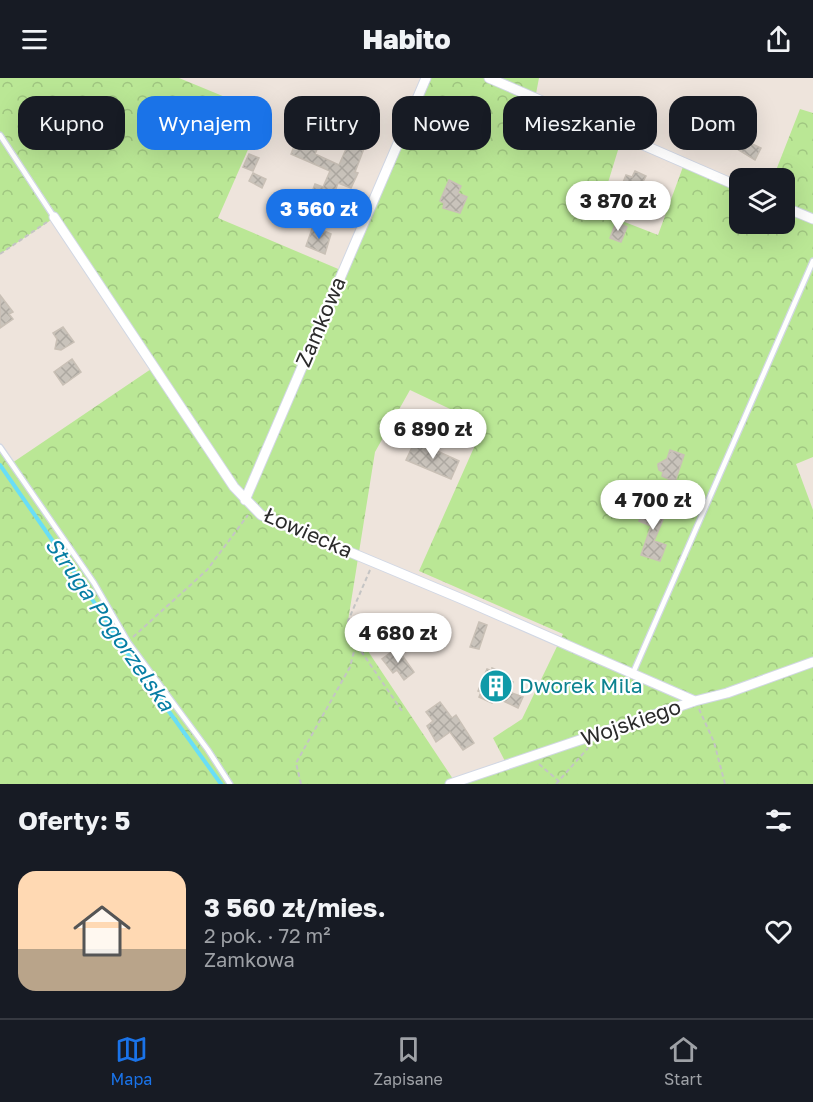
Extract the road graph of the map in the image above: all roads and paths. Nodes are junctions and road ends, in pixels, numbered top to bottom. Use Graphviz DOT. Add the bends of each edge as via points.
graph roads {
  1 [pos="426,78"];
  2 [pos="489,78"];
  3 [pos="0,135"];
  4 [pos="729,182"];
  5 [pos="795,212"];
  6 [pos="54,217"];
  7 [pos="813,219"];
  8 [pos="0,254"];
  9 [pos="813,261"];
  10 [pos="0,447"];
  11 [pos="245,500"];
  12 [pos="253,508"];
  13 [pos="374,561"];
  14 [pos="128,642"];
  15 [pos="356,644"];
  16 [pos="813,662"];
  17 [pos="632,674"];
  18 [pos="695,701"];
  19 [pos="402,711"];
  20 [pos="589,747"];
  21 [pos="538,763"];
  22 [pos="557,782"];
  23 [pos="230,784"];
  24 [pos="301,784"];
  25 [pos="450,784"];
  26 [pos="562,784"];
  27 [pos="725,784"];
  1 -- 11 [label="street, Zamkowa"];
  2 -- 4 [label="street"];
  3 -- 6 [label="lane, Łowiecka"];
  5 -- 7 [label="street"];
  6 -- 8 [label="path"];
  6 -- 11 [label="street, Łowiecka"];
  9 -- 17 [label="lane"];
  10 -- 14 [label="lane" via="94,583"];
  11 -- 12 [label="street, Łowiecka"];
  12 -- 13 [label="street, Łowiecka" via="261,515"];
  12 -- 14 [label="path" via="207,570"];
  13 -- 15 [label="path" via="348,621 348,632"];
  13 -- 17 [label="street, Łowiecka"];
  14 -- 23 [label="lane"];
  15 -- 19 [label="path"];
  15 -- 24 [label="path" via="350,667 296,763"];
  16 -- 18 [label="street, Wojskiego"];
  17 -- 18 [label="street, Łowiecka"];
  18 -- 25 [label="street, Wojskiego"];
  18 -- 27 [label="path" via="714,742"];
  20 -- 22 [label="path"];
  21 -- 22 [label="path"];
  22 -- 26 [label="path"];
}
